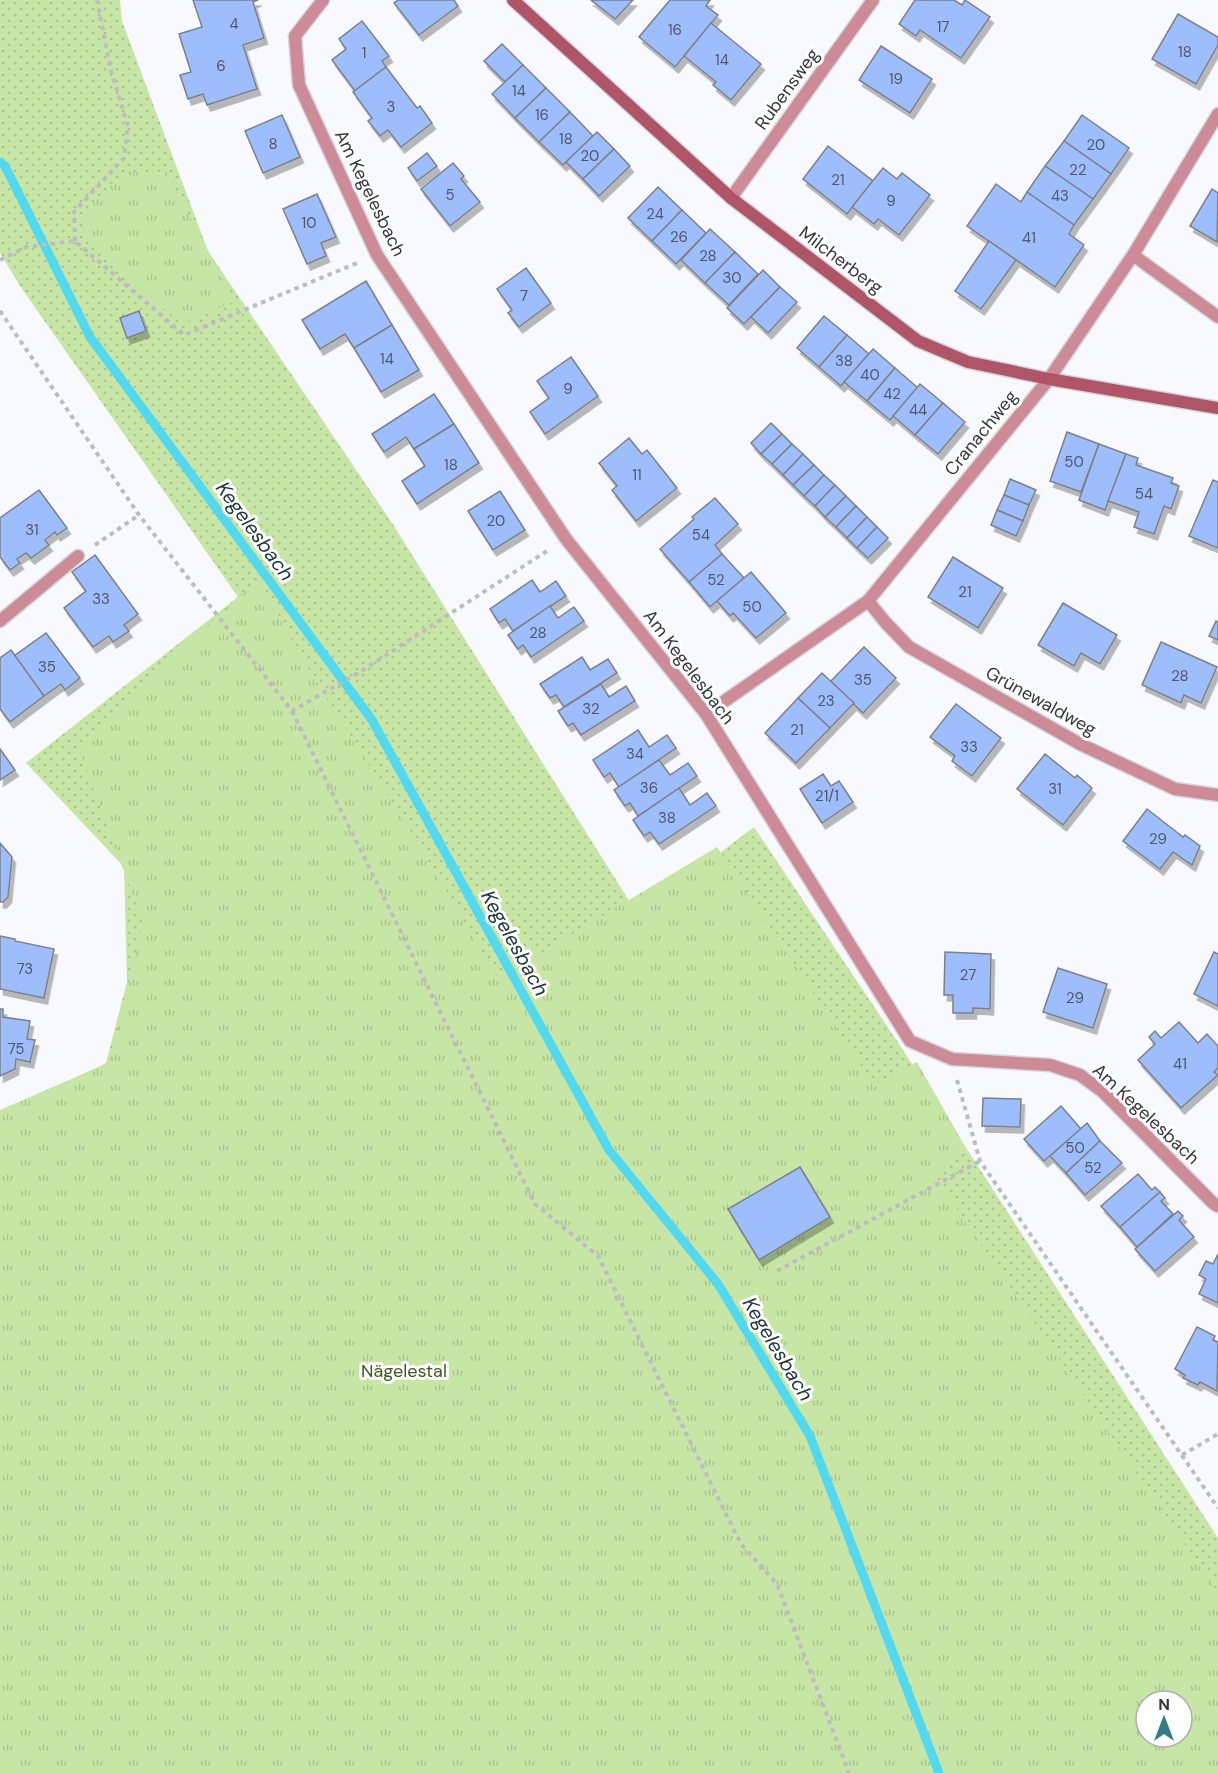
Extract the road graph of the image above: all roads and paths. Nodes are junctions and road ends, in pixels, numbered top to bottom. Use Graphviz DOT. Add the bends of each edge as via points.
graph roads {
  1 [pos="97,0"];
  2 [pos="323,0"];
  3 [pos="513,0"];
  4 [pos="873,0"];
  5 [pos="1218,114"];
  6 [pos="730,198"];
  7 [pos="75,241"];
  8 [pos="377,255"];
  9 [pos="1133,255"];
  10 [pos="0,260"];
  11 [pos="0,311"];
  12 [pos="1218,316"];
  13 [pos="1049,379"];
  14 [pos="1218,408"];
  15 [pos="139,515"];
  16 [pos="566,539"];
  17 [pos="78,556"];
  18 [pos="868,601"];
  19 [pos="0,621"];
  20 [pos="292,711"];
  21 [pos="706,714"];
  22 [pos="1218,795"];
  23 [pos="951,1059"];
  24 [pos="980,1161"];
  25 [pos="1218,1206"];
  26 [pos="777,1271"];
  27 [pos="1218,1434"];
  28 [pos="1182,1455"];
  29 [pos="1218,1508"];
  30 [pos="849,1773"];
  1 -- 7 [label="path" via="111,71 128,126 124,158 74,212"];
  2 -- 8 [label="street, Am Kegelesbach" via="295,36 299,86"];
  3 -- 6 [label="street, Milcherberg"];
  4 -- 6 [label="street, Rubensweg"];
  5 -- 9 [label="street, Cranachweg"];
  6 -- 13 [label="street, Milcherberg" via="918,341 969,362"];
  7 -- 8 [label="path" via="184,335"];
  7 -- 10 [label="path" via="26,247"];
  8 -- 16 [label="street, Am Kegelesbach"];
  9 -- 12 [label="street"];
  9 -- 13 [label="street, Cranachweg"];
  11 -- 15 [label="path"];
  13 -- 14 [label="street, Milcherberg"];
  13 -- 18 [label="street, Cranachweg"];
  15 -- 17 [label="path"];
  15 -- 20 [label="path"];
  16 -- 20 [label="path" via="360,672"];
  16 -- 21 [label="street, Am Kegelesbach"];
  17 -- 19 [label="street"];
  18 -- 21 [label="street, Cranachweg"];
  18 -- 22 [label="street, Grünewaldweg" via="909,647 1080,744 1174,789"];
  20 -- 30 [label="path" via="535,1204 598,1256 741,1544 777,1584"];
  21 -- 23 [label="street, Am Kegelesbach" via="910,1041"];
  23 -- 24 [label="path"];
  23 -- 25 [label="street, Am Kegelesbach" via="1050,1065 1080,1075"];
  24 -- 26 [label="path"];
  24 -- 28 [label="path"];
  27 -- 28 [label="path"];
  28 -- 29 [label="path"];
}
